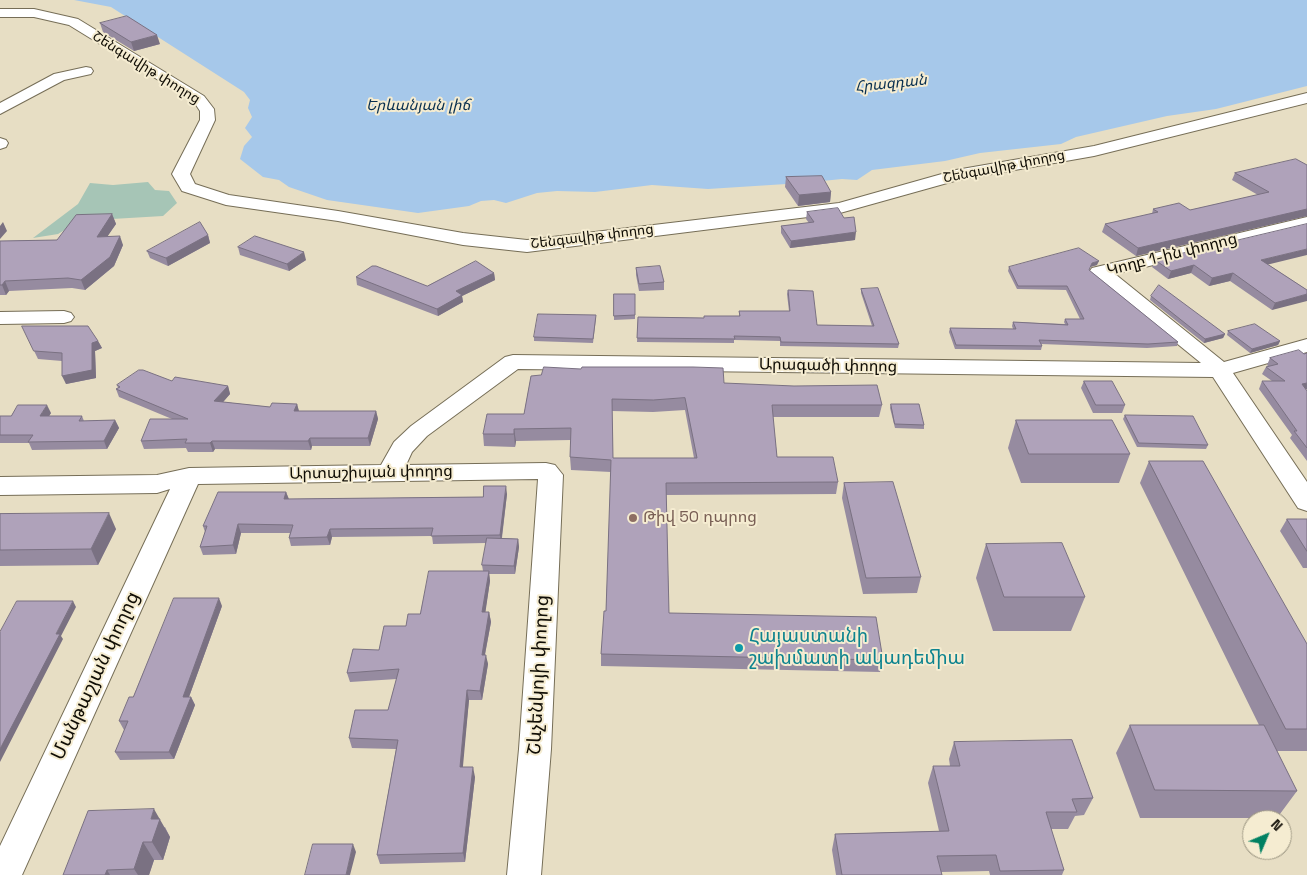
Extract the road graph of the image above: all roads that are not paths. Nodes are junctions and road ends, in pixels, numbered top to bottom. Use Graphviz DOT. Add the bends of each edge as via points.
graph roads {
  1 [pos="0,13"];
  2 [pos="86,71"];
  3 [pos="1307,98"];
  4 [pos="0,109"];
  5 [pos="1307,223"];
  6 [pos="64,317"];
  7 [pos="0,318"];
  8 [pos="1307,345"];
  9 [pos="1220,370"];
  10 [pos="0,470"];
  11 [pos="389,473"];
  12 [pos="551,475"];
  13 [pos="189,476"];
  14 [pos="0,486"];
  15 [pos="1307,502"];
  16 [pos="4,875"];
  17 [pos="524,875"];
  1 -- 3 [label="street, Շենգավիթ փողոց" via="34,13 73,22 199,99 208,113 206,122 181,174 188,187 197,191 236,202 527,246 840,208 956,175 1094,151"];
  2 -- 4 [label="street" via="59,77"];
  5 -- 9 [label="street, Կողբ 1-ին փողոց" via="1100,272"];
  6 -- 7 [label="street"];
  8 -- 9 [label="street, Արագածի փողոց"];
  9 -- 11 [label="street, Արագածի փողոց" via="513,362 419,431 402,448"];
  9 -- 15 [label="street"];
  10 -- 13 [label="street, Արտաշիսյան փողոց" via="164,469"];
  11 -- 12 [label="street, Արտաշիսյան փողոց" via="539,470"];
  11 -- 13 [label="street, Արտաշիսյան փողոց"];
  12 -- 17 [label="street, Շևչենկոյի փողոց"];
  13 -- 14 [label="street, Արտաշիսյան փողոց" via="157,484"];
  13 -- 16 [label="street, Մանթաշյան փողոց"];
}
